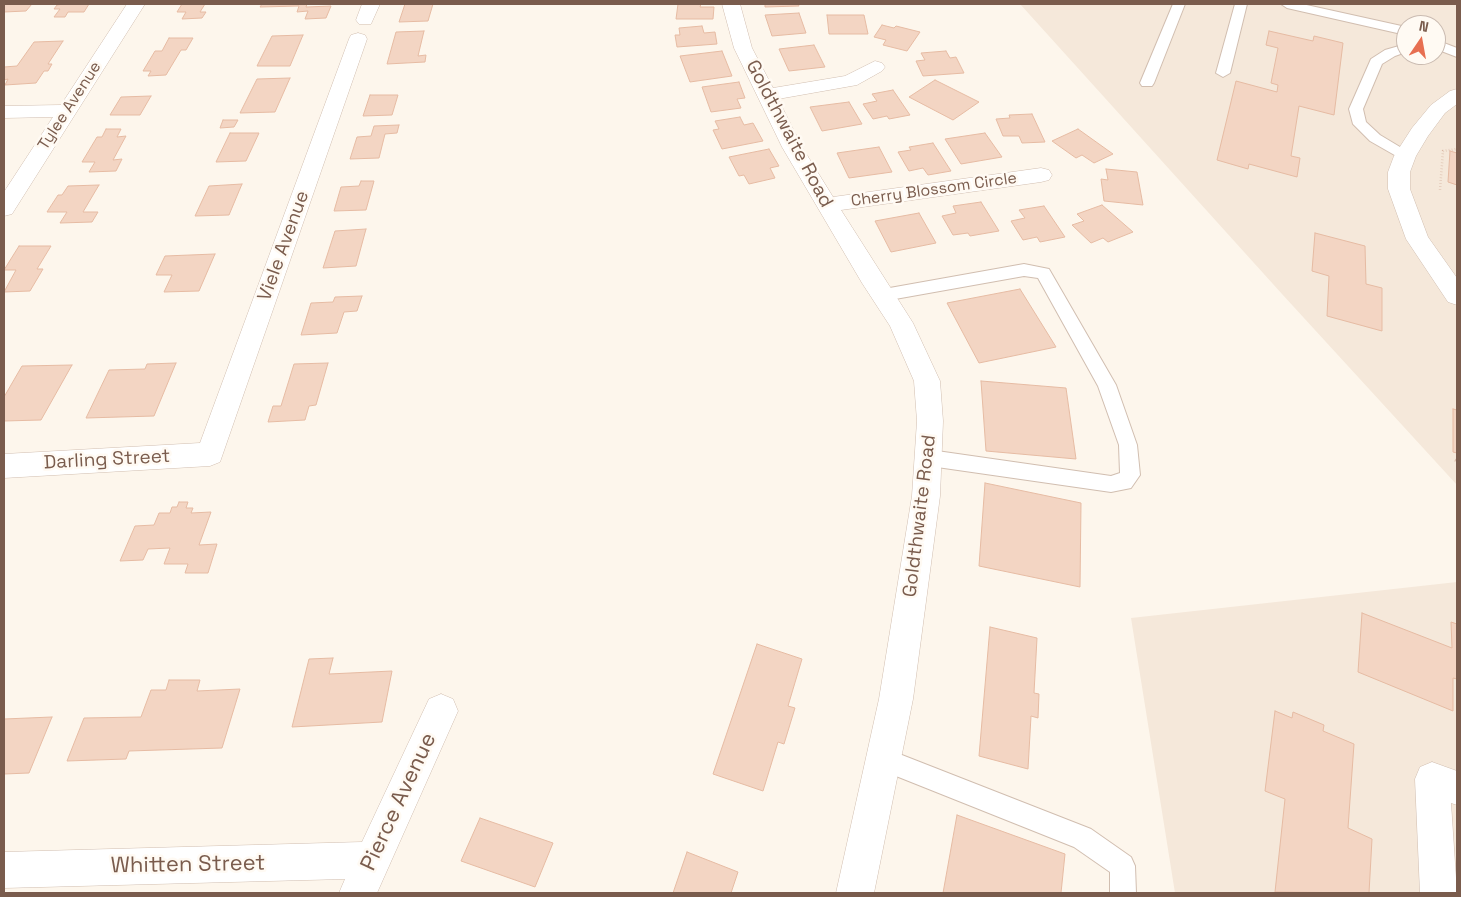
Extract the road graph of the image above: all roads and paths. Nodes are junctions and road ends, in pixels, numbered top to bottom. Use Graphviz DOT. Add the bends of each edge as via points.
graph roads {
  1 [pos="136,4"];
  2 [pos="731,4"];
  3 [pos="1179,4"];
  4 [pos="1241,4"];
  5 [pos="1287,4"];
  6 [pos="365,21"];
  7 [pos="1396,29"];
  8 [pos="1396,51"];
  9 [pos="875,67"];
  10 [pos="1223,73"];
  11 [pos="1147,83"];
  12 [pos="767,95"];
  13 [pos="1457,95"];
  14 [pos="67,110"];
  15 [pos="4,112"];
  16 [pos="1457,149"];
  17 [pos="1405,156"];
  18 [pos="1040,176"];
  19 [pos="1440,190"];
  20 [pos="827,205"];
  21 [pos="4,209"];
  22 [pos="884,295"];
  23 [pos="1457,296"];
  24 [pos="210,454"];
  25 [pos="930,458"];
  26 [pos="4,466"];
  27 [pos="441,711"];
  28 [pos="884,760"];
  29 [pos="1457,788"];
  30 [pos="373,860"];
  31 [pos="4,870"];
  32 [pos="358,893"];
  33 [pos="855,893"];
  34 [pos="1123,893"];
  35 [pos="1439,893"];
  1 -- 14 [label="street, Tylee Avenue"];
  2 -- 12 [label="street, Goldthwaite Road" via="743,48"];
  3 -- 11 [label="lane"];
  4 -- 10 [label="lane"];
  5 -- 7 [label="lane"];
  6 -- 24 [label="street, Viele Avenue"];
  8 -- 17 [label="lane" via="1376,62 1356,109 1360,124 1375,138"];
  9 -- 12 [label="street" via="850,81"];
  12 -- 20 [label="street, Goldthwaite Road" via="792,147"];
  13 -- 17 [label="street" via="1438,109 1418,133"];
  14 -- 15 [label="street"];
  14 -- 21 [label="street, Tylee Avenue"];
  16 -- 19 [label="path" via="1443,151"];
  17 -- 23 [label="street" via="1399,172 1399,189 1410,222 1417,239"];
  18 -- 20 [label="street, Cherry Blossom Circle"];
  20 -- 22 [label="street, Goldthwaite Road"];
  22 -- 25 [label="street, Goldthwaite Road" via="902,324 927,381"];
  22 -- 25 [label="lane" via="1024,270 1043,273 1107,384 1128,445 1130,475 1124,482 1111,484"];
  24 -- 26 [label="street, Darling Street"];
  25 -- 28 [label="street, Goldthwaite Road" via="896,699"];
  27 -- 30 [label="street, Pierce Avenue"];
  28 -- 33 [label="street, Goldthwaite Road"];
  28 -- 34 [label="lane" via="1082,838 1122,866"];
  29 -- 35 [label="street" via="1432,778"];
  30 -- 31 [label="street, Whitten Street"];
  30 -- 32 [label="street, Pierce Avenue"];
}
